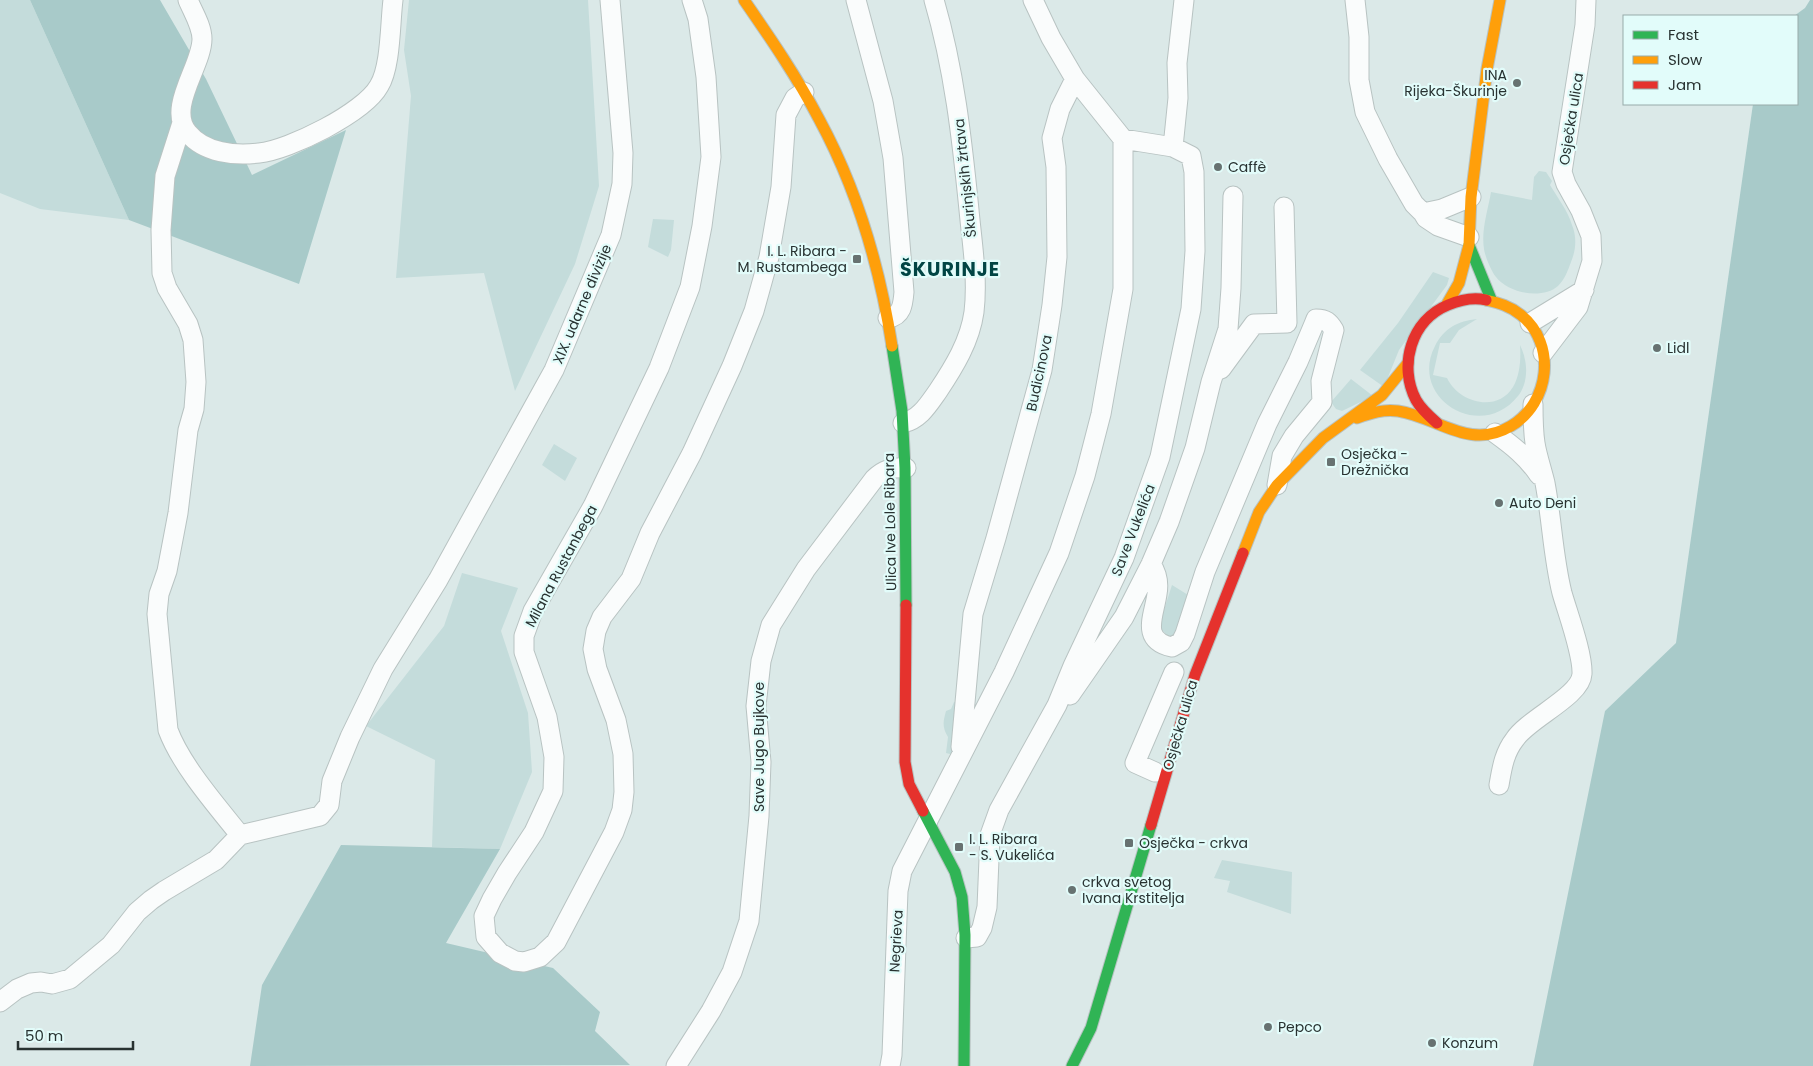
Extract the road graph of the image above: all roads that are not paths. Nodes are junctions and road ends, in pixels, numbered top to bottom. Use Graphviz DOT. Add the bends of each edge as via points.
graph roads {
  1 [pos="188,0"];
  2 [pos="393,0"];
  3 [pos="610,0"];
  4 [pos="692,0"];
  5 [pos="744,0"];
  6 [pos="856,0"];
  7 [pos="934,0"];
  8 [pos="1034,0"];
  9 [pos="1184,0"];
  10 [pos="1355,0"];
  11 [pos="1500,0"];
  12 [pos="1586,0"];
  13 [pos="1075,79"];
  14 [pos="804,92"];
  15 [pos="182,123"];
  16 [pos="1124,140"];
  17 [pos="1173,148"];
  18 [pos="1233,196"];
  19 [pos="1471,197"];
  20 [pos="1284,207"];
  21 [pos="1423,213"];
  22 [pos="1469,241"];
  23 [pos="1584,290"];
  24 [pos="1491,299"];
  25 [pos="1447,304"];
  26 [pos="888,318"];
  27 [pos="1530,323"];
  28 [pos="1543,353"];
  29 [pos="1408,363"];
  30 [pos="1211,382"];
  31 [pos="1533,404"];
  32 [pos="1319,407"];
  33 [pos="1348,421"];
  34 [pos="903,423"];
  35 [pos="1436,423"];
  36 [pos="1495,433"];
  37 [pos="1329,435"];
  38 [pos="906,468"];
  39 [pos="1545,484"];
  40 [pos="1276,485"];
  41 [pos="1151,564"];
  42 [pos="1174,672"];
  43 [pos="1057,705"];
  44 [pos="961,754"];
  45 [pos="1155,772"];
  46 [pos="1499,785"];
  47 [pos="928,822"];
  48 [pos="240,835"];
  49 [pos="966,938"];
  50 [pos="0,1002"];
  51 [pos="676,1066"];
  52 [pos="890,1066"];
  53 [pos="964,1066"];
  54 [pos="1072,1066"];
  1 -- 15 [label="street" via="202,38 185,91"];
  2 -- 15 [label="street" via="385,74 370,98 340,120 284,147 260,154 232,154 204,146 188,134"];
  3 -- 48 [label="street, XIX. udarne divizije" via="623,153 622,184 611,235 554,370 438,580 383,669 332,781 329,805 320,816"];
  4 -- 14 [label="street, Milana Rustanbega" via="698,19 706,77 711,157 702,226 690,287 659,368 592,506 533,611 524,636 524,652 547,717 554,757 553,791 534,832 484,916 486,937 500,953 515,961 540,957 556,942 614,832 622,810 623,754 616,720 597,669 593,649 596,631 602,617 631,579 650,533 720,392 754,311 769,256 781,187 786,116 795,98"];
  5 -- 14 [label="street, Ulica Ive Lole Ribara"];
  6 -- 26 [label="street" via="883,101 893,158 904,292 903,308"];
  7 -- 34 [label="street, Škurinjskih žrtava" via="962,147 975,297 964,347 924,410 916,419"];
  8 -- 13 [label="street"];
  9 -- 17 [label="street"];
  10 -- 21 [label="street" via="1359,80 1365,112 1402,185"];
  11 -- 19 [label="street, Osječka ulica"];
  12 -- 23 [label="street, Osječka ulica" via="1562,172 1591,236 1592,261"];
  13 -- 16 [label="street"];
  13 -- 44 [label="street, Budicinova" via="1060,109 1052,138 1056,167 1057,257 1042,370 973,614"];
  14 -- 26 [label="street, Ulica Ive Lole Ribara" via="828,135 855,198"];
  15 -- 48 [label="street" via="165,176 162,273 193,340 196,382 178,513 156,614 168,730 174,746"];
  16 -- 17 [label="street, Save Vukelića"];
  16 -- 44 [label="street, Negrieva" via="1123,289 1101,414 1085,476 1059,553 1004,672"];
  17 -- 43 [label="street, Save Vukelića" via="1191,156 1194,172 1195,251 1191,309 1160,457 1124,558"];
  18 -- 30 [label="street" via="1228,329"];
  19 -- 21 [label="street"];
  19 -- 22 [label="street, Osječka ulica"];
  20 -- 30 [label="street" via="1287,323 1254,324"];
  21 -- 22 [label="street" via="1438,226"];
  22 -- 24 [label="street, Osječka ulica"];
  22 -- 25 [label="street, Osječka ulica" via="1459,283"];
  23 -- 27 [label="street"];
  23 -- 28 [label="street, Osječka ulica" via="1578,307"];
  24 -- 25 [label="street, Osječka ulica"];
  24 -- 27 [label="street, Osječka ulica" via="1512,308"];
  25 -- 29 [label="street, Osječka ulica" via="1419,328 1411,345"];
  26 -- 34 [label="street, Ulica Ive Lole Ribara"];
  27 -- 28 [label="street, Osječka ulica"];
  28 -- 31 [label="street, Osječka ulica" via="1544,378 1539,397"];
  29 -- 33 [label="street, Osječka ulica" via="1382,396"];
  29 -- 35 [label="street, Osječka ulica" via="1414,397"];
  30 -- 41 [label="street" via="1195,448"];
  31 -- 36 [label="street, Osječka ulica" via="1528,413 1513,425"];
  31 -- 39 [label="street" via="1535,443"];
  32 -- 33 [label="street"];
  32 -- 37 [label="street"];
  32 -- 40 [label="street" via="1282,456"];
  32 -- 41 [label="street" via="1321,381 1334,330 1328,321 1322,319 1316,319 1267,424 1205,572 1185,634 1172,647 1159,643 1151,630 1157,595 1157,579"];
  33 -- 35 [label="street, Osječka ulica" via="1382,410 1408,412"];
  33 -- 37 [label="street, Osječka ulica"];
  34 -- 38 [label="street, Ulica Ive Lole Ribara"];
  35 -- 36 [label="street, Osječka ulica" via="1465,435"];
  36 -- 39 [label="street" via="1519,450"];
  37 -- 40 [label="street, Osječka ulica"];
  38 -- 47 [label="street, Ulica Ive Lole Ribara" via="904,762 909,784"];
  38 -- 51 [label="street, Save Jugo Bujkove" via="889,469 874,479 806,569 771,626 760,661 756,706 761,762 749,921 732,972"];
  39 -- 46 [label="street" via="1562,591 1582,674 1578,687 1515,738 1503,760"];
  40 -- 54 [label="street, Osječka ulica" via="1259,512 1195,675 1091,1028"];
  41 -- 43 [label="street" via="1124,617 1066,700"];
  42 -- 45 [label="street" via="1165,714 1135,764"];
  43 -- 49 [label="street, Save Vukelića" via="999,810 990,835 987,907 982,928 977,937"];
  44 -- 47 [label="street, Negrieva"];
  47 -- 49 [label="street, Ulica Ive Lole Ribara" via="960,885"];
  47 -- 52 [label="street, Negrieva" via="902,871 898,891"];
  48 -- 50 [label="street" via="216,860 151,900 111,945 70,979 52,984 31,983"];
  49 -- 53 [label="street, Ulica Ive Lole Ribara"];
}
